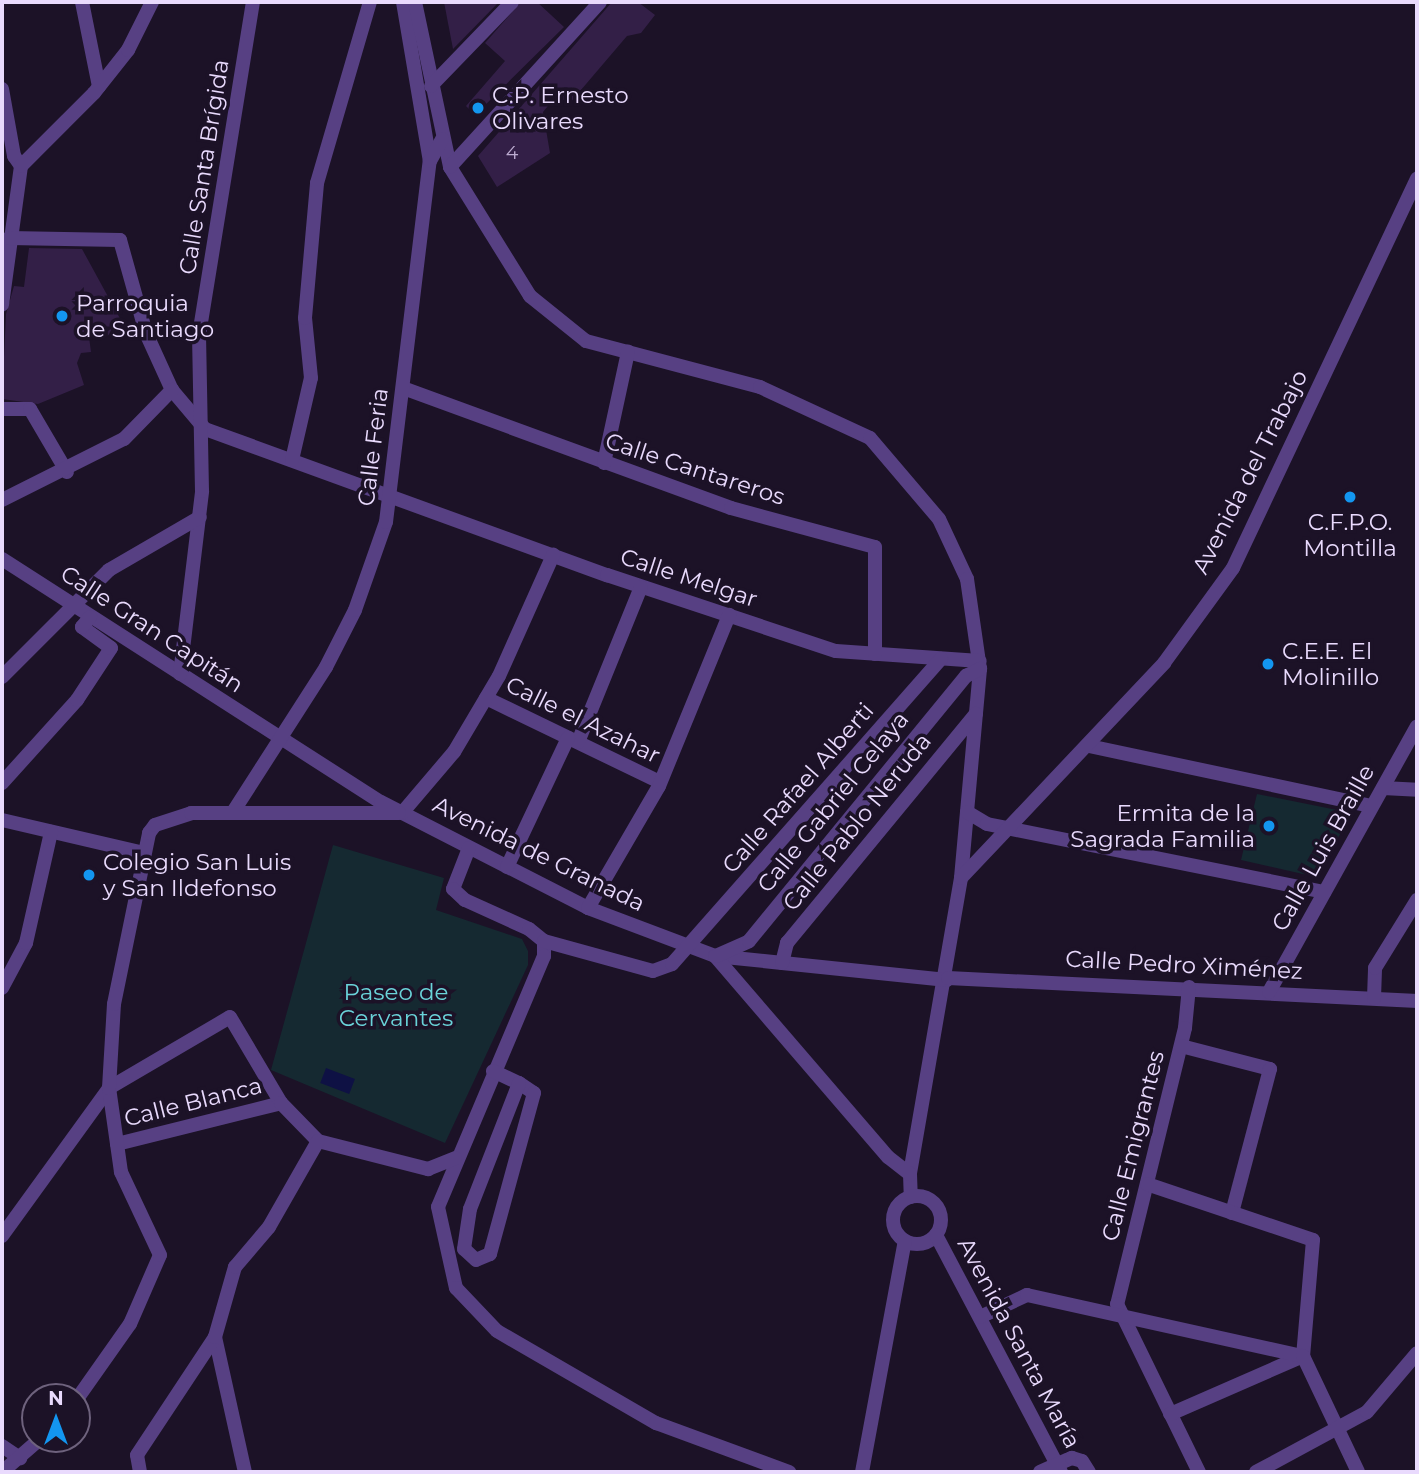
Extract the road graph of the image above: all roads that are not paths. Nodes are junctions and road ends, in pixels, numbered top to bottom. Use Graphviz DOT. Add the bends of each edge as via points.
graph roads {
  1 [pos="82,2"];
  2 [pos="152,2"];
  3 [pos="253,2"];
  4 [pos="370,2"];
  5 [pos="403,2"];
  6 [pos="415,2"];
  7 [pos="512,2"];
  8 [pos="600,2"];
  9 [pos="586,8"];
  10 [pos="99,86"];
  11 [pos="431,86"];
  12 [pos="2,89"];
  13 [pos="442,139"];
  14 [pos="430,161"];
  15 [pos="21,166"];
  16 [pos="450,167"];
  17 [pos="1417,178"];
  18 [pos="9,238"];
  19 [pos="2,304"];
  20 [pos="628,352"];
  21 [pos="403,387"];
  22 [pos="172,390"];
  23 [pos="2,409"];
  24 [pos="205,429"];
  25 [pos="292,460"];
  26 [pos="604,463"];
  27 [pos="67,471"];
  28 [pos="393,497"];
  29 [pos="2,500"];
  30 [pos="200,517"];
  31 [pos="553,555"];
  32 [pos="2,559"];
  33 [pos="641,587"];
  34 [pos="73,607"];
  35 [pos="730,615"];
  36 [pos="90,617"];
  37 [pos="875,654"];
  38 [pos="941,659"];
  39 [pos="980,665"];
  40 [pos="180,674"];
  41 [pos="2,677"];
  42 [pos="486,698"];
  43 [pos="976,713"];
  44 [pos="1417,726"];
  45 [pos="278,736"];
  46 [pos="573,740"];
  47 [pos="1089,746"];
  48 [pos="660,782"];
  49 [pos="2,783"];
  50 [pos="1383,788"];
  51 [pos="1417,790"];
  52 [pos="1372,806"];
  53 [pos="233,812"];
  54 [pos="967,812"];
  55 [pos="402,813"];
  56 [pos="2,820"];
  57 [pos="1013,825"];
  58 [pos="51,832"];
  59 [pos="469,848"];
  60 [pos="144,853"];
  61 [pos="507,867"];
  62 [pos="961,878"];
  63 [pos="1324,892"];
  64 [pos="1417,900"];
  65 [pos="588,908"];
  66 [pos="544,941"];
  67 [pos="690,948"];
  68 [pos="715,956"];
  69 [pos="782,963"];
  70 [pos="947,979"];
  71 [pos="1189,987"];
  72 [pos="2,988"];
  73 [pos="1269,992"];
  74 [pos="1374,998"];
  75 [pos="1417,1001"];
  76 [pos="1181,1046"];
  77 [pos="494,1071"];
  78 [pos="519,1083"];
  79 [pos="109,1088"];
  80 [pos="281,1103"];
  81 [pos="318,1141"];
  82 [pos="117,1144"];
  83 [pos="455,1158"];
  84 [pos="911,1174"];
  85 [pos="1147,1184"];
  86 [pos="911,1197"];
  87 [pos="1232,1213"];
  88 [pos="8,1215"];
  89 [pos="2,1236"];
  90 [pos="936,1236"];
  91 [pos="905,1241"];
  92 [pos="1119,1316"];
  93 [pos="981,1317"];
  94 [pos="215,1337"];
  95 [pos="1417,1353"];
  96 [pos="1303,1356"];
  97 [pos="88,1383"];
  98 [pos="1170,1414"];
  99 [pos="1337,1428"];
  100 [pos="2,1446"];
  101 [pos="25,1453"];
  102 [pos="20,1458"];
  103 [pos="1059,1468"];
  104 [pos="2,1472"];
  105 [pos="140,1472"];
  106 [pos="245,1472"];
  107 [pos="789,1472"];
  108 [pos="862,1472"];
  109 [pos="1040,1472"];
  110 [pos="1088,1472"];
  111 [pos="1199,1472"];
  112 [pos="1256,1472"];
  113 [pos="1358,1472"];
  1 -- 10 [label="street"];
  2 -- 10 [label="street" via="128,50"];
  3 -- 24 [label="street, Calle Santa Brígida" via="199,335"];
  4 -- 25 [label="street" via="317,183 305,318 311,378"];
  5 -- 14 [label="street"];
  6 -- 11 [label="street"];
  7 -- 11 [label="street"];
  8 -- 9 [label="street"];
  9 -- 16 [label="street"];
  10 -- 15 [label="street"];
  11 -- 13 [label="street"];
  12 -- 15 [label="street" via="14,156"];
  13 -- 14 [label="street, Calle Feria"];
  13 -- 16 [label="street"];
  14 -- 21 [label="street, Calle Feria"];
  15 -- 18 [label="street"];
  16 -- 20 [label="street" via="530,296 586,341"];
  17 -- 47 [label="street, Avenida del Trabajo" via="1233,568 1164,663"];
  18 -- 19 [label="street"];
  18 -- 22 [label="street" via="120,240 146,333"];
  20 -- 26 [label="street"];
  20 -- 39 [label="street" via="760,387 870,438 939,519 967,579"];
  21 -- 26 [label="street, Calle Cantareros"];
  21 -- 28 [label="street, Calle Feria"];
  22 -- 24 [label="street"];
  22 -- 27 [label="street" via="124,439"];
  23 -- 27 [label="street" via="30,409"];
  24 -- 25 [label="street, Calle Melgar"];
  24 -- 30 [label="street, Calle Santa Brígida"];
  25 -- 28 [label="street, Calle Melgar"];
  26 -- 37 [label="street, Calle Cantareros" via="731,508 875,547"];
  27 -- 29 [label="street"];
  28 -- 31 [label="street, Calle Melgar"];
  28 -- 45 [label="street, Calle Feria" via="355,610 326,667"];
  30 -- 34 [label="street" via="118,563"];
  30 -- 40 [label="street, Calle Santa Brígida"];
  31 -- 33 [label="street, Calle Melgar"];
  31 -- 42 [label="street"];
  32 -- 34 [label="street, Calle Gran Capitán"];
  33 -- 35 [label="street, Calle Melgar"];
  33 -- 46 [label="street"];
  34 -- 36 [label="street, Calle Gran Capitán"];
  34 -- 41 [label="street"];
  35 -- 37 [label="street, Calle Melgar" via="836,651"];
  35 -- 48 [label="street"];
  36 -- 40 [label="street, Calle Gran Capitán"];
  36 -- 49 [label="street" via="82,627 111,648 77,700"];
  37 -- 38 [label="street, Calle Melgar"];
  38 -- 39 [label="street, Calle Melgar"];
  38 -- 67 [label="street, Calle Rafael Alberti"];
  39 -- 43 [label="street"];
  39 -- 68 [label="street, Calle Gabriel Celaya" via="966,676 749,940"];
  40 -- 45 [label="street, Calle Gran Capitán"];
  42 -- 46 [label="street, Calle el Azahar"];
  42 -- 55 [label="street" via="454,752"];
  43 -- 54 [label="street"];
  43 -- 69 [label="street, Calle Pablo Neruda" via="787,943"];
  44 -- 50 [label="street, Calle Luis Braille"];
  45 -- 53 [label="street, Calle Feria"];
  45 -- 55 [label="street, Calle Gran Capitán"];
  46 -- 48 [label="street, Calle el Azahar"];
  46 -- 61 [label="street"];
  47 -- 52 [label="street"];
  47 -- 57 [label="street, Avenida del Trabajo"];
  48 -- 65 [label="street"];
  50 -- 51 [label="street"];
  50 -- 52 [label="street, Calle Luis Braille"];
  52 -- 63 [label="street, Calle Luis Braille"];
  53 -- 55 [label="street"];
  53 -- 60 [label="street" via="191,813 155,825"];
  54 -- 57 [label="street" via="987,824"];
  54 -- 62 [label="street"];
  55 -- 59 [label="street, Avenida de Granada"];
  56 -- 58 [label="street"];
  57 -- 62 [label="street, Avenida del Trabajo"];
  57 -- 63 [label="street"];
  58 -- 60 [label="street"];
  58 -- 72 [label="street" via="26,943"];
  59 -- 61 [label="street, Avenida de Granada"];
  59 -- 66 [label="street" via="453,889"];
  60 -- 79 [label="street" via="114,1004"];
  61 -- 65 [label="street, Avenida de Granada"];
  62 -- 70 [label="street"];
  63 -- 73 [label="street, Calle Luis Braille"];
  64 -- 74 [label="street" via="1375,968"];
  65 -- 67 [label="street, Avenida de Granada"];
  66 -- 67 [label="street, Calle Rafael Alberti" via="653,971"];
  66 -- 77 [label="street" via="544,956"];
  67 -- 68 [label="street, Avenida de Granada"];
  68 -- 69 [label="street, Avenida de Granada"];
  68 -- 84 [label="street" via="888,1157"];
  69 -- 70 [label="street, Avenida de Granada"];
  70 -- 71 [label="street, Calle Pedro Ximénez"];
  70 -- 84 [label="street"];
  71 -- 73 [label="street, Calle Pedro Ximénez"];
  71 -- 76 [label="street, Calle Emigrantes"];
  73 -- 74 [label="street, Calle Pedro Ximénez"];
  74 -- 75 [label="street, Calle Pedro Ximénez"];
  76 -- 85 [label="street, Calle Emigrantes"];
  76 -- 87 [label="street" via="1270,1069"];
  77 -- 78 [label="street"];
  77 -- 83 [label="street"];
  78 -- 78 [label="street" via="470,1209 464,1249 476,1260 489,1254 519,1157 517,1144 534,1093"];
  79 -- 80 [label="street" via="230,1017"];
  79 -- 82 [label="street"];
  79 -- 88 [label="street"];
  80 -- 81 [label="street"];
  80 -- 82 [label="street, Calle Blanca"];
  81 -- 83 [label="street" via="428,1169"];
  81 -- 94 [label="street" via="269,1227 235,1266"];
  82 -- 97 [label="street" via="121,1172 160,1255 130,1324"];
  83 -- 107 [label="street" via="438,1206 456,1288 497,1331 656,1423"];
  84 -- 86 [label="street"];
  85 -- 87 [label="street"];
  85 -- 92 [label="street, Calle Emigrantes" via="1117,1304"];
  86 -- 90 [label="street" via="936,1204 941,1225"];
  86 -- 91 [label="street" via="893,1213 897,1233"];
  87 -- 96 [label="street" via="1313,1240"];
  88 -- 89 [label="street"];
  90 -- 91 [label="street" via="927,1242"];
  90 -- 93 [label="street, Avenida Santa María"];
  91 -- 108 [label="street"];
  92 -- 93 [label="street" via="1027,1295"];
  92 -- 96 [label="street"];
  92 -- 98 [label="street"];
  93 -- 103 [label="street, Avenida Santa María"];
  94 -- 105 [label="street" via="137,1455"];
  94 -- 106 [label="street"];
  95 -- 99 [label="street" via="1367,1412"];
  96 -- 98 [label="street"];
  96 -- 99 [label="street"];
  98 -- 111 [label="street"];
  99 -- 112 [label="street"];
  99 -- 113 [label="street"];
  100 -- 102 [label="street"];
  101 -- 102 [label="street"];
  102 -- 104 [label="street"];
  103 -- 109 [label="street"];
  103 -- 110 [label="street" via="1072,1458 1082,1461"];
}
